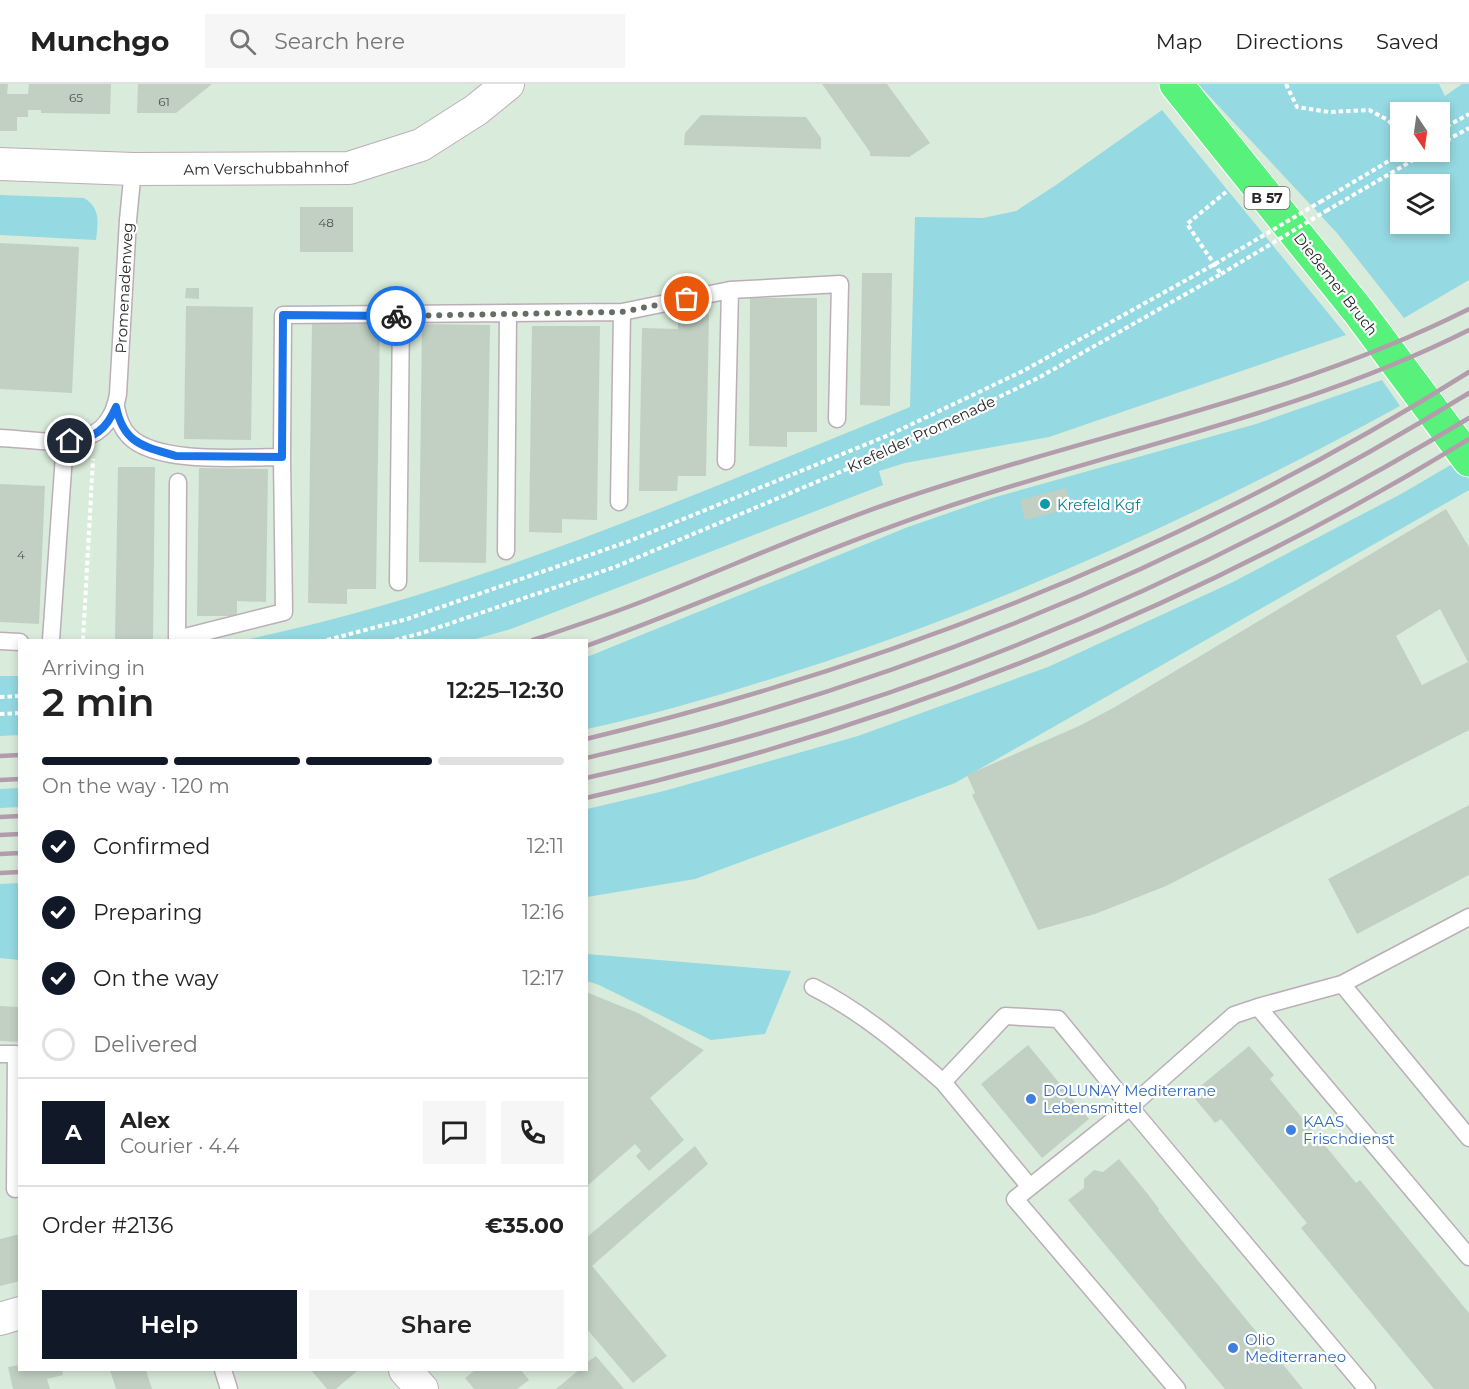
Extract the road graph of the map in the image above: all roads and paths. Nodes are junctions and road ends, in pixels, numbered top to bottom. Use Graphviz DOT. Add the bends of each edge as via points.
graph roads {
  1 [pos="508,84"];
  2 [pos="1176,84"];
  3 [pos="1286,84"];
  4 [pos="1469,114"];
  5 [pos="1390,121"];
  6 [pos="1450,124"];
  7 [pos="1469,128"];
  8 [pos="1450,138"];
  9 [pos="1390,160"];
  10 [pos="1408,162"];
  11 [pos="0,164"];
  12 [pos="133,169"];
  13 [pos="1229,190"];
  14 [pos="1215,264"];
  15 [pos="1221,274"];
  16 [pos="730,290"];
  17 [pos="622,312"];
  18 [pos="508,314"];
  19 [pos="401,316"];
  20 [pos="116,407"];
  21 [pos="837,419"];
  22 [pos="95,434"];
  23 [pos="0,438"];
  24 [pos="65,441"];
  25 [pos="282,457"];
  26 [pos="1469,460"];
  27 [pos="726,461"];
  28 [pos="178,482"];
  29 [pos="619,502"];
  30 [pos="506,550"];
  31 [pos="398,582"];
  32 [pos="51,639"];
  33 [pos="83,639"];
  34 [pos="331,639"];
  35 [pos="398,639"];
  36 [pos="0,641"];
  37 [pos="18,642"];
  38 [pos="0,696"];
  39 [pos="18,696"];
  40 [pos="18,712"];
  41 [pos="0,714"];
  42 [pos="1469,917"];
  43 [pos="1342,984"];
  44 [pos="813,987"];
  45 [pos="1258,1007"];
  46 [pos="0,1054"];
  47 [pos="943,1082"];
  48 [pos="1130,1107"];
  49 [pos="1469,1138"];
  50 [pos="1030,1187"];
  51 [pos="11,1189"];
  52 [pos="1469,1257"];
  53 [pos="18,1314"];
  54 [pos="0,1319"];
  55 [pos="223,1371"];
  56 [pos="406,1371"];
  57 [pos="229,1389"];
  58 [pos="423,1389"];
  59 [pos="1177,1389"];
  60 [pos="1367,1389"];
  1 -- 12 [label="street, Am Verschubbahnhof" via="421,146 349,168"];
  2 -- 26 [label="main road, Dießemer Bruch / B 57" via="1359,312"];
  3 -- 5 [label="path" via="1297,107 1329,112 1369,110"];
  4 -- 6 [label="path"];
  7 -- 8 [label="path"];
  9 -- 14 [label="path, bridge"];
  10 -- 15 [label="path, Krefelder Promenade, bridge"];
  11 -- 12 [label="street, Am Verschubbahnhof"];
  12 -- 20 [label="lane, Promenadenweg"];
  13 -- 14 [label="path" via="1187,224"];
  14 -- 15 [label="path"];
  14 -- 34 [label="path" via="1025,370 889,435 627,542 407,619"];
  15 -- 35 [label="path, Krefelder Promenade" via="1040,377 878,456 615,567"];
  16 -- 17 [label="lane"];
  16 -- 21 [label="lane" via="840,284"];
  16 -- 27 [label="lane"];
  17 -- 18 [label="lane"];
  17 -- 29 [label="lane"];
  18 -- 19 [label="lane"];
  18 -- 30 [label="lane"];
  19 -- 25 [label="lane" via="283,315"];
  19 -- 31 [label="lane"];
  20 -- 22 [label="lane" via="110,420"];
  20 -- 25 [label="lane, Promenadenweg" via="119,422 139,444 176,456"];
  22 -- 24 [label="lane"];
  22 -- 33 [label="path"];
  23 -- 24 [label="lane"];
  24 -- 32 [label="lane"];
  25 -- 28 [label="lane" via="284,612 177,639"];
  36 -- 37 [label="lane"];
  38 -- 39 [label="path"];
  40 -- 41 [label="path"];
  42 -- 43 [label="lane"];
  43 -- 45 [label="lane"];
  43 -- 49 [label="lane"];
  44 -- 47 [label="lane" via="844,1003"];
  45 -- 48 [label="lane" via="1234,1016"];
  45 -- 52 [label="lane"];
  46 -- 51 [label="lane" via="16,1054"];
  47 -- 48 [label="lane" via="1005,1016 1058,1019"];
  47 -- 50 [label="lane"];
  48 -- 50 [label="lane"];
  48 -- 60 [label="lane"];
  50 -- 59 [label="lane" via="1015,1199"];
  53 -- 54 [label="street"];
  55 -- 57 [label="lane"];
  56 -- 58 [label="street"];
}
